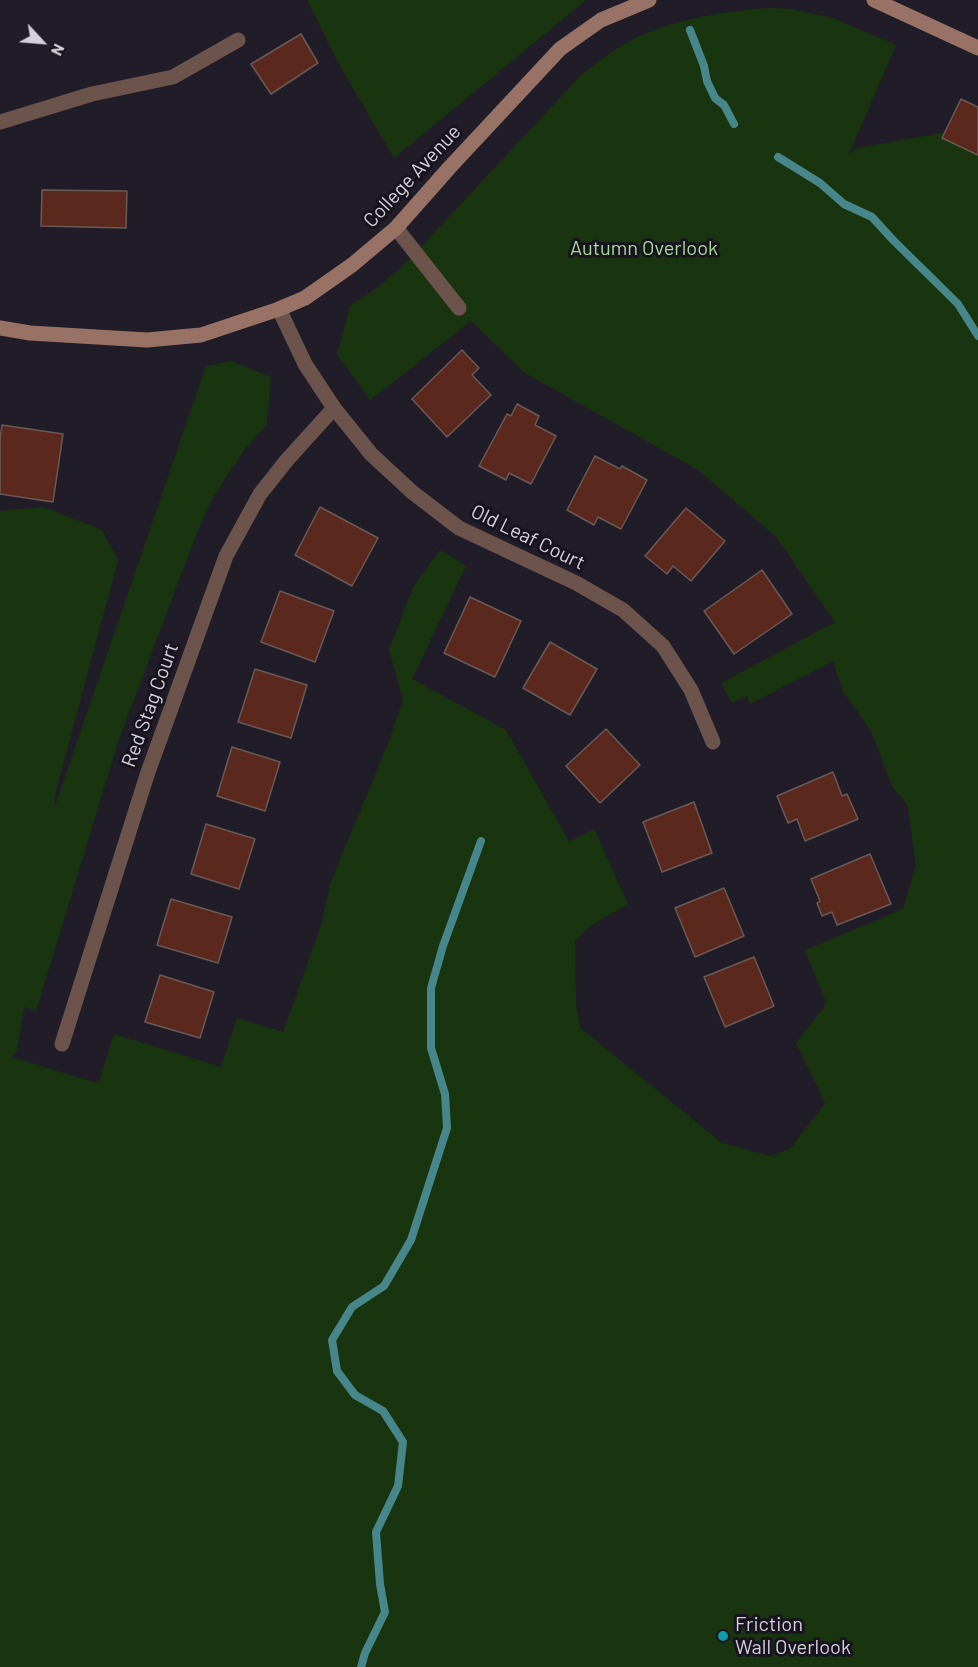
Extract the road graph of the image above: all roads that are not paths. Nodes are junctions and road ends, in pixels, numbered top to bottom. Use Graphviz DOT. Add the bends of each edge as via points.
graph roads {
  1 [pos="649,0"];
  2 [pos="874,0"];
  3 [pos="238,40"];
  4 [pos="978,48"];
  5 [pos="0,122"];
  6 [pos="396,228"];
  7 [pos="459,308"];
  8 [pos="279,309"];
  9 [pos="0,328"];
  10 [pos="334,408"];
  11 [pos="713,742"];
  12 [pos="62,1044"];
  1 -- 6 [label="street, College Avenue" via="601,20 560,49"];
  2 -- 4 [label="street"];
  3 -- 5 [label="street" via="173,77 92,94"];
  6 -- 7 [label="street"];
  6 -- 8 [label="street, College Avenue" via="305,298"];
  8 -- 9 [label="street, College Avenue" via="201,335 147,340"];
  8 -- 10 [label="street, Old Leaf Court" via="305,364"];
  10 -- 11 [label="street, Old Leaf Court" via="371,454 459,528 576,583 623,610 663,646 691,690"];
  10 -- 12 [label="street, Red Stag Court" via="260,494 226,556 147,775"];
}
